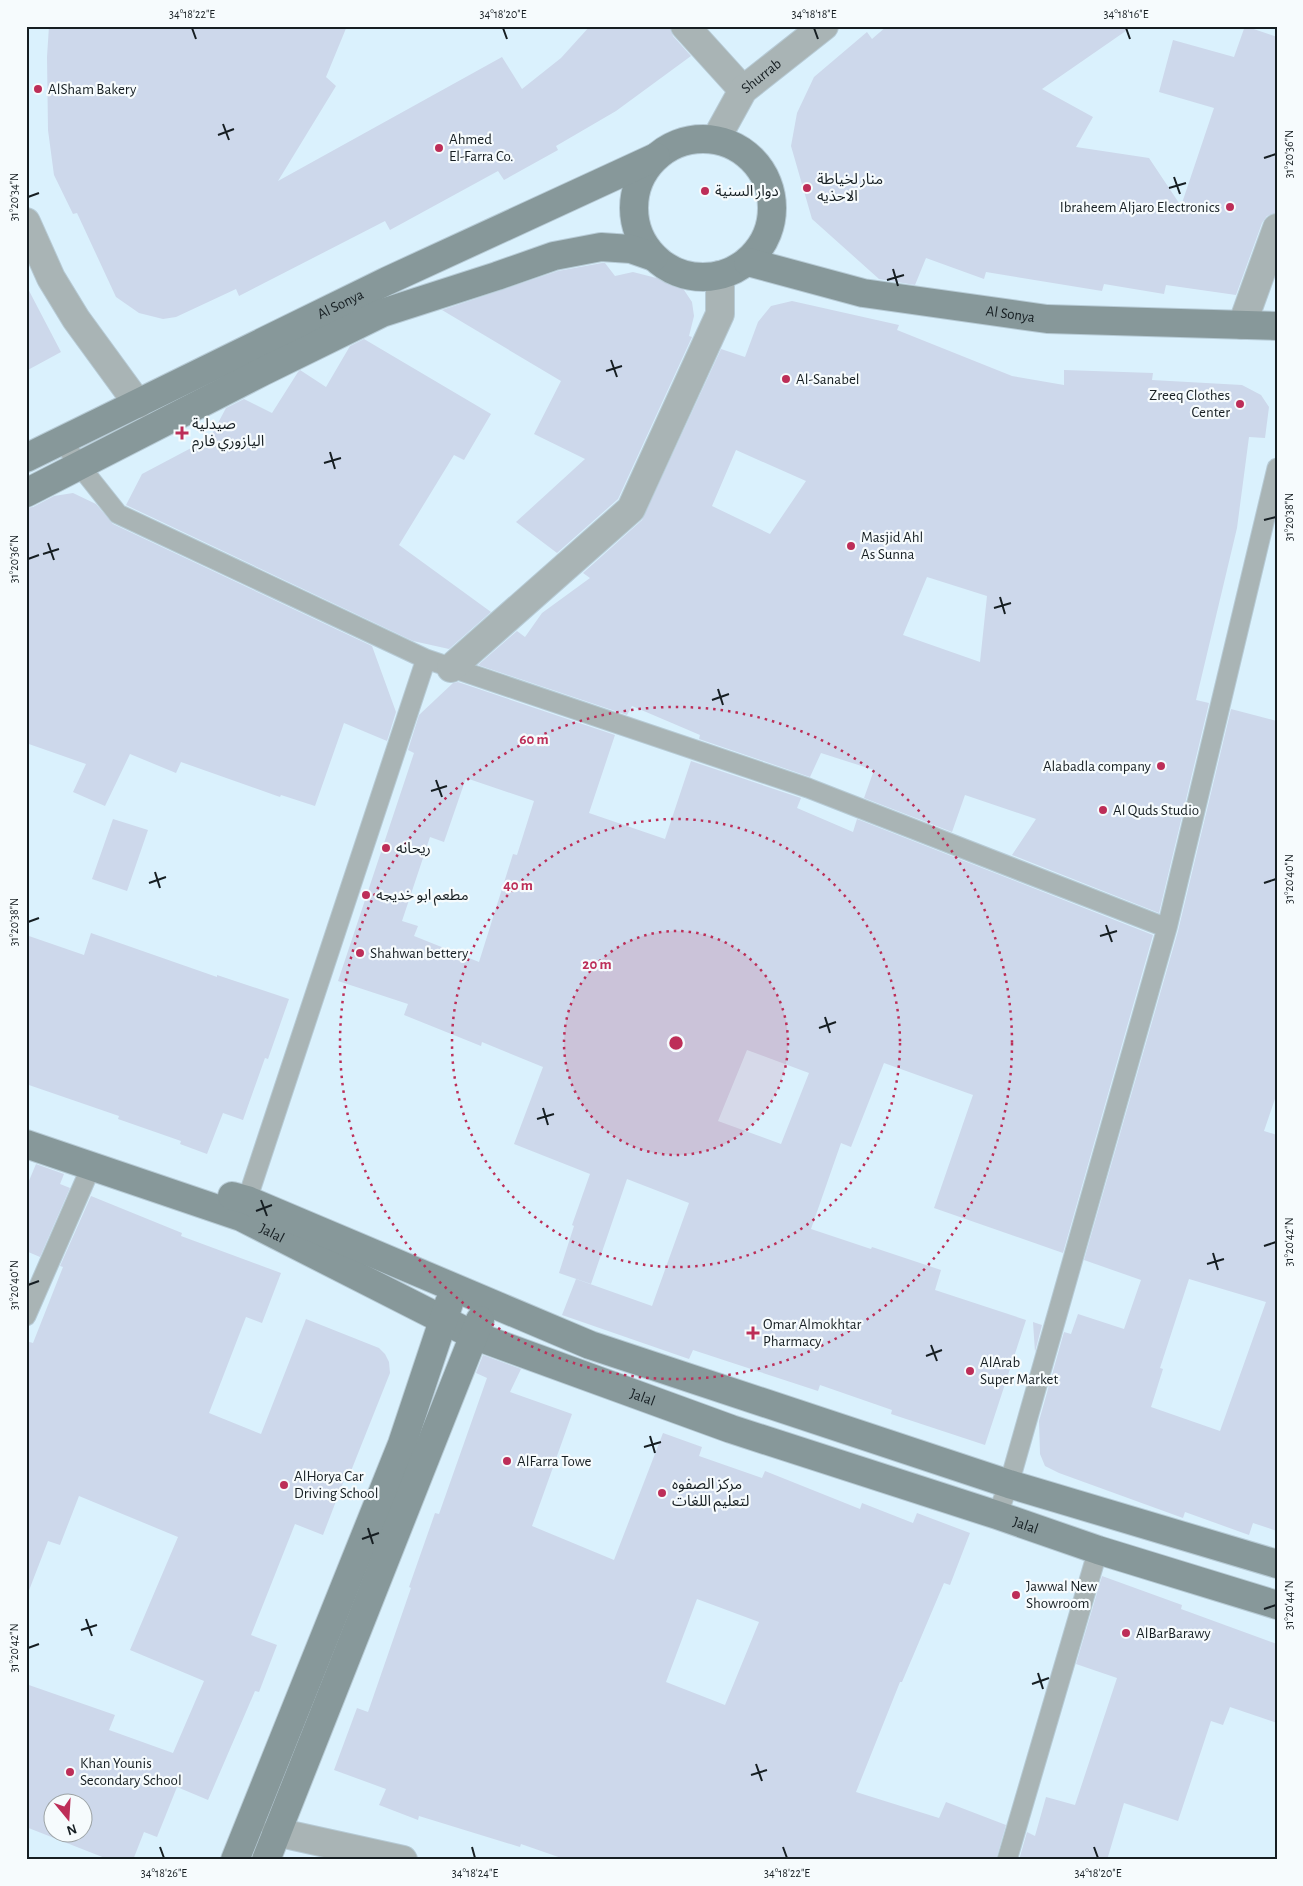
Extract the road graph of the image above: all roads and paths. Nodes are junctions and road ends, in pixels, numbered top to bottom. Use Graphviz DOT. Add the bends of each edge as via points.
graph roads {
  1 [pos="685,26"];
  2 [pos="824,26"];
  3 [pos="743,90"];
  4 [pos="716,140"];
  5 [pos="656,157"];
  6 [pos="26,222"];
  7 [pos="1277,228"];
  8 [pos="654,257"];
  9 [pos="748,262"];
  10 [pos="720,275"];
  11 [pos="1242,325"];
  12 [pos="1277,326"];
  13 [pos="138,404"];
  14 [pos="62,440"];
  15 [pos="26,458"];
  16 [pos="79,465"];
  17 [pos="1277,468"];
  18 [pos="26,493"];
  19 [pos="426,659"];
  20 [pos="451,668"];
  21 [pos="1167,928"];
  22 [pos="26,1131"];
  23 [pos="26,1144"];
  24 [pos="92,1167"];
  25 [pos="244,1209"];
  26 [pos="455,1288"];
  27 [pos="487,1301"];
  28 [pos="26,1316"];
  29 [pos="442,1321"];
  30 [pos="473,1336"];
  31 [pos="1009,1484"];
  32 [pos="998,1515"];
  33 [pos="1098,1550"];
  34 [pos="1277,1564"];
  35 [pos="1277,1605"];
  36 [pos="276,1832"];
  37 [pos="235,1860"];
  38 [pos="266,1860"];
  39 [pos="403,1860"];
  40 [pos="1006,1860"];
  1 -- 3 [label="street"];
  2 -- 3 [label="street, Shurrab"];
  3 -- 4 [label="street, Shurrab"];
  4 -- 5 [label="main road, Al Sonya" via="695,139 674,145"];
  4 -- 9 [label="main road, Al Sonya" via="737,147 755,161 767,180 773,201 771,224 763,244"];
  5 -- 8 [label="main road, Al Sonya" via="643,173 635,193 634,215 640,237"];
  5 -- 13 [label="main road, Al Sonya" via="387,281"];
  6 -- 13 [label="street" via="51,278 76,319"];
  7 -- 11 [label="street"];
  8 -- 10 [label="main road, Al Sonya" via="673,271 696,277"];
  8 -- 16 [label="main road, Al Sonya" via="631,249 601,247 554,256 382,314"];
  9 -- 10 [label="main road, Al Sonya"];
  9 -- 11 [label="main road, Al Sonya" via="863,293 1047,319"];
  10 -- 20 [label="street" via="720,314 631,509"];
  11 -- 12 [label="main road, Al Sonya"];
  13 -- 14 [label="main road, Al Sonya"];
  14 -- 15 [label="main road, Al Sonya"];
  14 -- 16 [label="lane"];
  16 -- 18 [label="main road, Al Sonya"];
  16 -- 19 [label="lane" via="118,514"];
  17 -- 21 [label="lane"];
  19 -- 20 [label="lane"];
  19 -- 25 [label="lane"];
  20 -- 21 [label="lane" via="808,788"];
  21 -- 31 [label="lane"];
  22 -- 25 [label="main road, Jalal"];
  23 -- 24 [label="main road, Jalal"];
  24 -- 25 [label="main road, Jalal"];
  24 -- 28 [label="lane"];
  25 -- 26 [label="main road, Jalal"];
  25 -- 29 [label="main road, Jalal"];
  26 -- 27 [label="main road, Jalal"];
  26 -- 29 [label="main road"];
  27 -- 30 [label="main road"];
  27 -- 31 [label="main road, Jalal" via="590,1345"];
  29 -- 30 [label="main road, Jalal"];
  29 -- 37 [label="main road" via="402,1444"];
  30 -- 32 [label="main road, Jalal" via="731,1429"];
  30 -- 36 [label="main road"];
  31 -- 32 [label="lane"];
  31 -- 34 [label="main road, Jalal"];
  32 -- 33 [label="main road, Jalal"];
  33 -- 35 [label="main road, Jalal"];
  33 -- 40 [label="lane"];
  36 -- 38 [label="main road"];
  36 -- 39 [label="street"];
}
